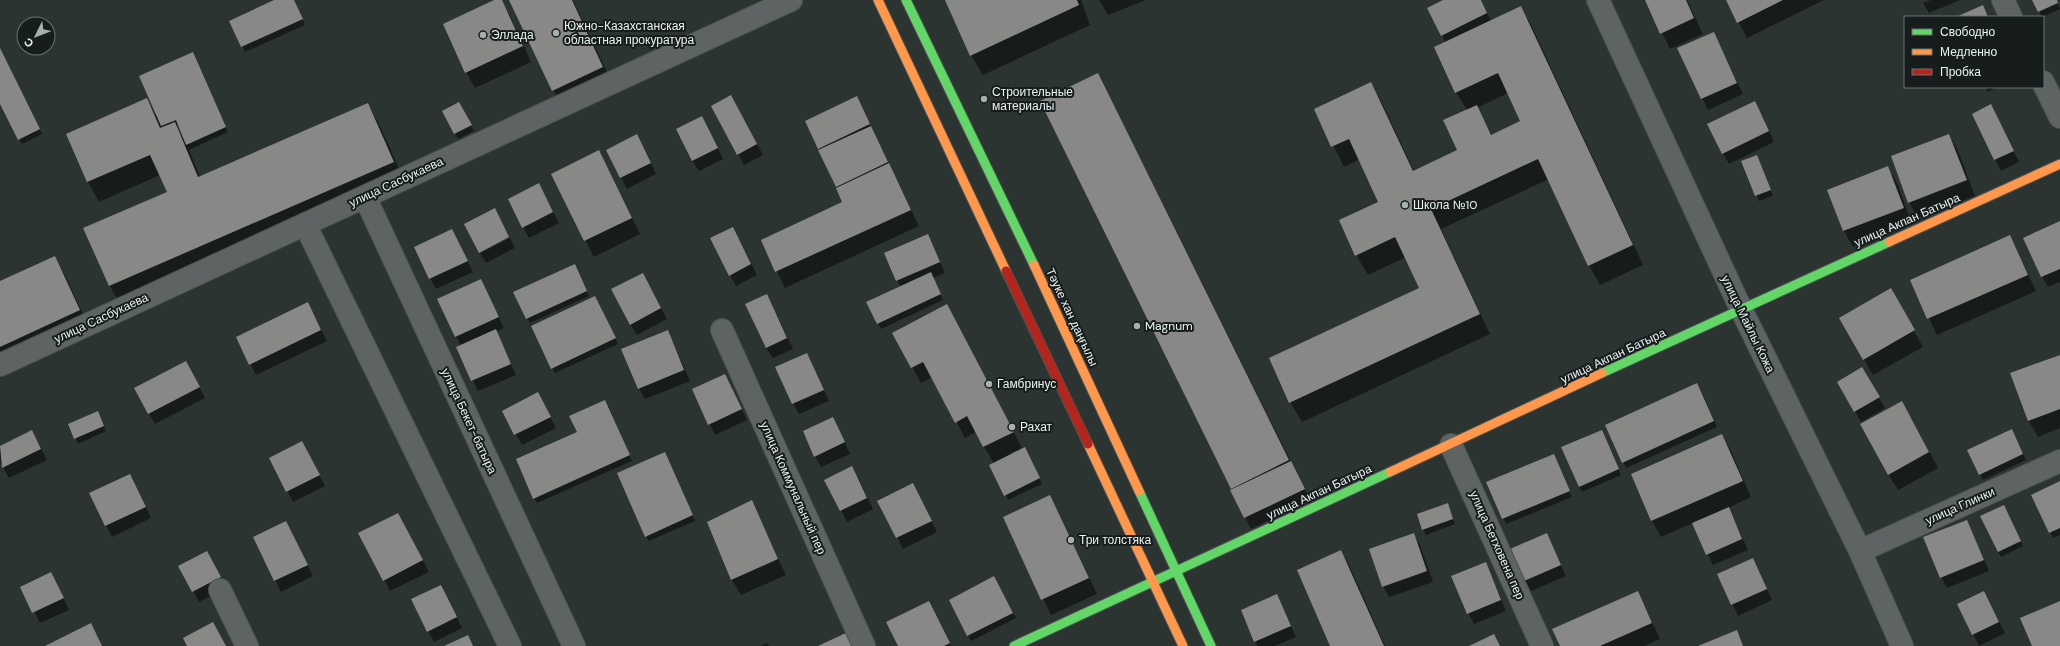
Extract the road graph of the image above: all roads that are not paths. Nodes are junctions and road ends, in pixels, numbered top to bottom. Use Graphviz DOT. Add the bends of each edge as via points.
graph roads {
  1 [pos="791,0"];
  2 [pos="878,0"];
  3 [pos="906,0"];
  4 [pos="1598,0"];
  5 [pos="2003,0"];
  6 [pos="2011,16"];
  7 [pos="2044,84"];
  8 [pos="2060,117"];
  9 [pos="2060,164"];
  10 [pos="365,196"];
  11 [pos="305,224"];
  12 [pos="1741,309"];
  13 [pos="722,330"];
  14 [pos="0,365"];
  15 [pos="1451,445"];
  16 [pos="2060,461"];
  17 [pos="1860,551"];
  18 [pos="1176,571"];
  19 [pos="1153,582"];
  20 [pos="220,590"];
  21 [pos="247,646"];
  22 [pos="510,646"];
  23 [pos="574,646"];
  24 [pos="864,646"];
  25 [pos="1014,646"];
  26 [pos="1183,646"];
  27 [pos="1211,646"];
  28 [pos="1542,646"];
  29 [pos="1902,646"];
  1 -- 10 [label="street, улица Сасбукаева"];
  2 -- 19 [label="main road"];
  3 -- 18 [label="main road, Тәуке хан даңғылы" via="1063,327"];
  4 -- 12 [label="street, улица Майлы Кожа"];
  5 -- 6 [label="street"];
  7 -- 8 [label="street"];
  9 -- 12 [label="main road, улица Акпан Батыра"];
  10 -- 11 [label="street, улица Сасбукаева"];
  10 -- 23 [label="street, улица Бекет-батыра"];
  11 -- 14 [label="street, улица Сасбукаева"];
  11 -- 22 [label="street"];
  12 -- 15 [label="main road, улица Акпан Батыра"];
  12 -- 17 [label="street, улица Майлы Кожа"];
  13 -- 24 [label="street, улица Коммунальный пер"];
  15 -- 18 [label="main road, улица Акпан Батыра"];
  15 -- 28 [label="street, улица Бетховена пер"];
  16 -- 17 [label="street, улица Глинки"];
  17 -- 29 [label="street, улица Майлы Кожа"];
  18 -- 19 [label="main road, улица Акпан Батыра"];
  18 -- 27 [label="main road, Тәуке хан даңғылы"];
  19 -- 25 [label="main road"];
  19 -- 26 [label="main road"];
  20 -- 21 [label="street"];
}
